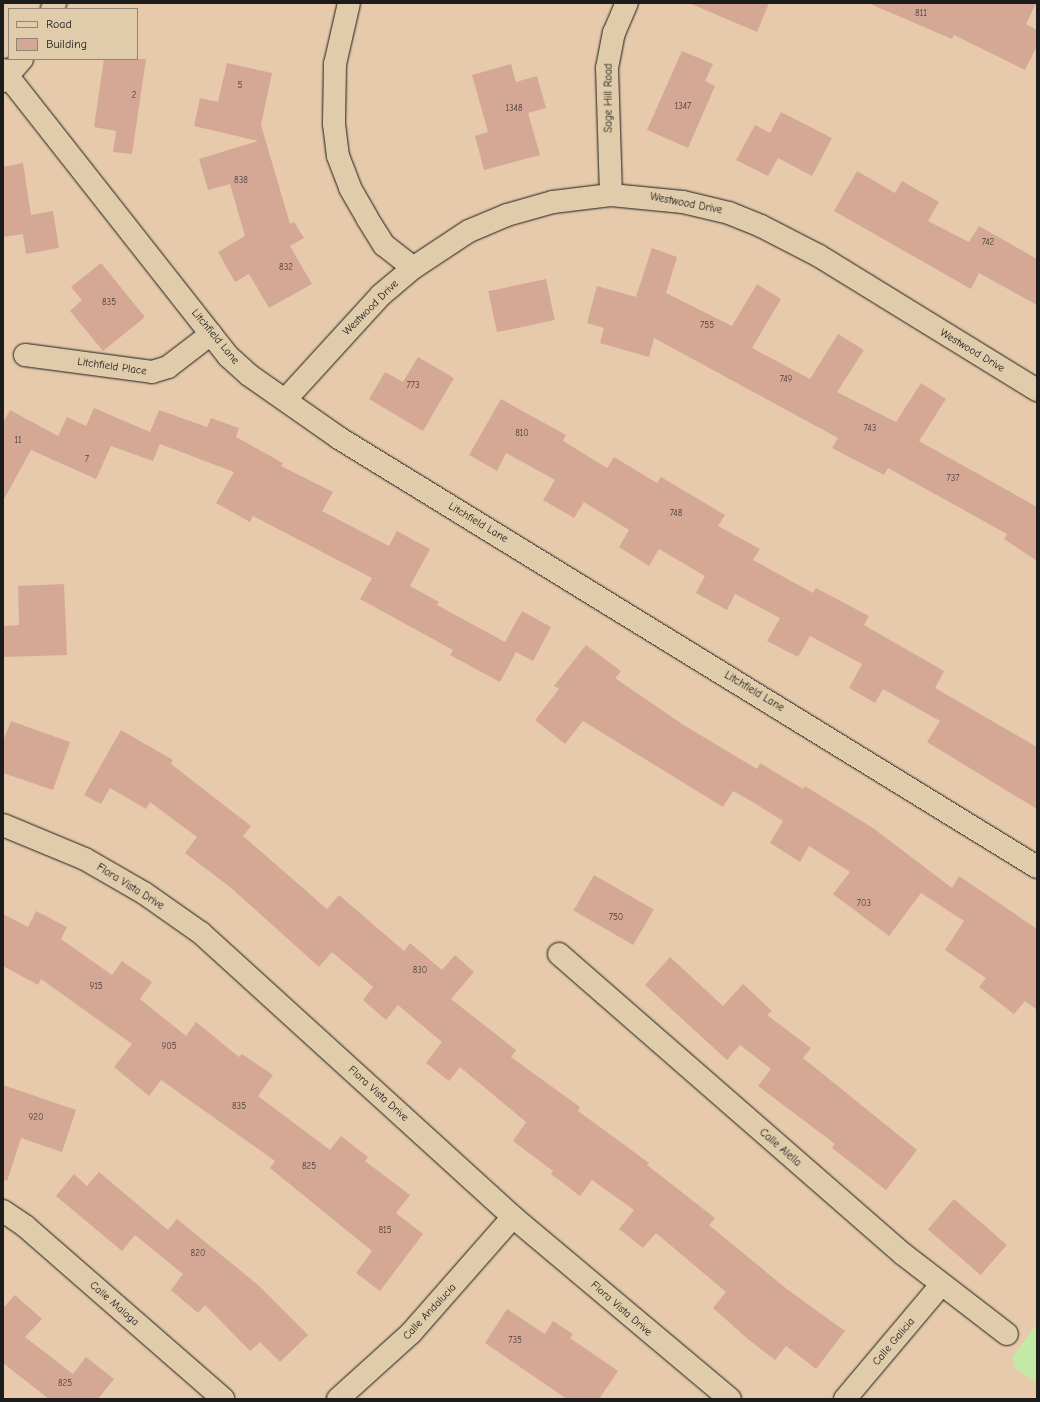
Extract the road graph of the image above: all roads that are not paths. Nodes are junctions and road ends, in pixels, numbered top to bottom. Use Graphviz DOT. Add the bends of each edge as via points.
graph roads {
  1 [pos="349,3"];
  2 [pos="627,3"];
  3 [pos="9,71"];
  4 [pos="611,195"];
  5 [pos="413,268"];
  6 [pos="211,334"];
  7 [pos="25,355"];
  8 [pos="1037,390"];
  9 [pos="286,399"];
  10 [pos="3,825"];
  11 [pos="1037,867"];
  12 [pos="559,954"];
  13 [pos="3,1211"];
  14 [pos="513,1217"];
  15 [pos="942,1284"];
  16 [pos="1007,1334"];
  17 [pos="223,1399"];
  18 [pos="338,1399"];
  19 [pos="730,1399"];
  20 [pos="845,1399"];
  1 -- 5 [label="street" via="335,64 334,124 338,156 350,188 384,244"];
  2 -- 4 [label="street, Sage Hill Road" via="614,33 607,68"];
  3 -- 6 [label="street, Litchfield Lane"];
  4 -- 5 [label="street, Westwood Drive" via="553,202 507,215 469,231"];
  4 -- 8 [label="street, Westwood Drive" via="683,202 729,213 761,226 819,256"];
  5 -- 9 [label="street, Westwood Drive" via="381,295"];
  6 -- 7 [label="street, Litchfield Place" via="168,367 152,372"];
  6 -- 9 [label="street, Litchfield Lane" via="249,375"];
  9 -- 11 [label="street, Litchfield Lane" via="339,438"];
  10 -- 14 [label="street, Flora Vista Drive" via="85,859 144,893 200,933"];
  12 -- 15 [label="street, Calle Alella" via="740,1113"];
  13 -- 17 [label="street, Calle Malaga" via="25,1226"];
  14 -- 18 [label="street, Calle Andalucia" via="411,1334"];
  14 -- 19 [label="street, Flora Vista Drive"];
  15 -- 16 [label="street, Calle Alella"];
  15 -- 20 [label="street, Calle Galicia"];
}
